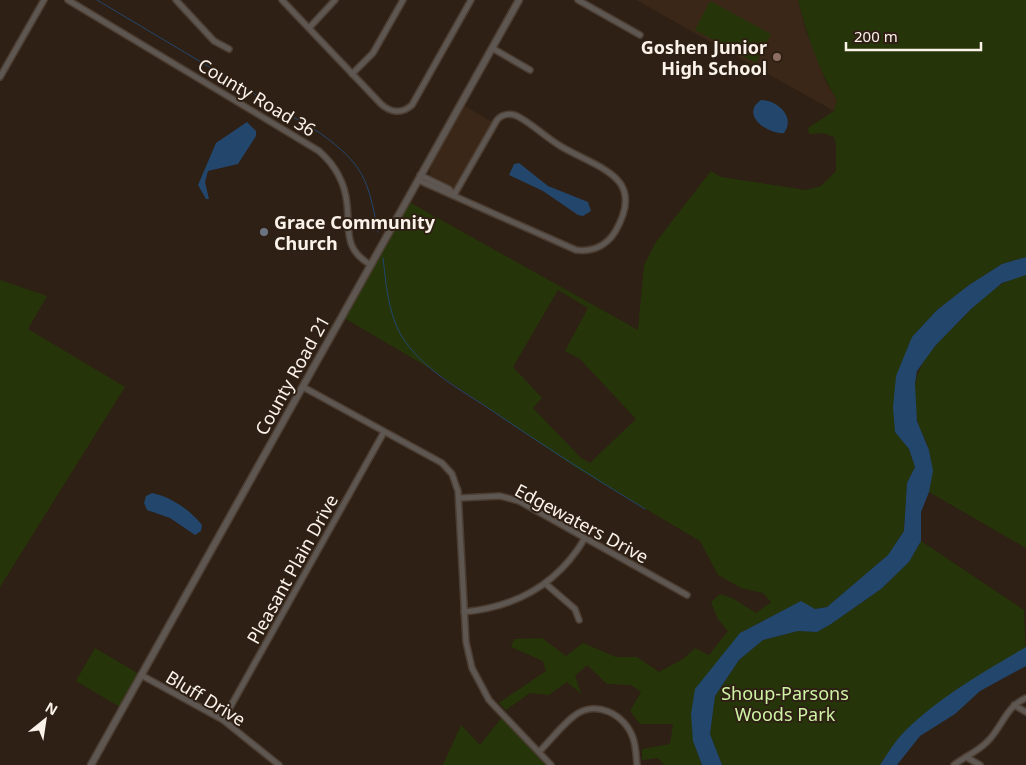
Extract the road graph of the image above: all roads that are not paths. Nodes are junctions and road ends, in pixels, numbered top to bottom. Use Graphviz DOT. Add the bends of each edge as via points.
graph roads {
  1 [pos="44,0"];
  2 [pos="68,0"];
  3 [pos="176,0"];
  4 [pos="282,0"];
  5 [pos="335,0"];
  6 [pos="403,0"];
  7 [pos="471,0"];
  8 [pos="519,0"];
  9 [pos="578,0"];
  10 [pos="309,28"];
  11 [pos="640,35"];
  12 [pos="492,48"];
  13 [pos="229,49"];
  14 [pos="530,70"];
  15 [pos="352,74"];
  16 [pos="0,77"];
  17 [pos="419,178"];
  18 [pos="454,195"];
  19 [pos="371,265"];
  20 [pos="303,386"];
  21 [pos="384,432"];
  22 [pos="459,498"];
  23 [pos="584,538"];
  24 [pos="546,584"];
  25 [pos="687,594"];
  26 [pos="464,612"];
  27 [pos="579,620"];
  28 [pos="141,675"];
  29 [pos="1026,698"];
  30 [pos="1014,705"];
  31 [pos="1026,712"];
  32 [pos="223,720"];
  33 [pos="539,752"];
  34 [pos="966,757"];
  35 [pos="91,765"];
  36 [pos="279,765"];
  37 [pos="551,765"];
  38 [pos="637,765"];
  39 [pos="954,765"];
  40 [pos="980,765"];
  1 -- 16 [label="street"];
  2 -- 19 [label="street, County Road 36" via="319,151 333,166 344,188 351,246 360,258"];
  3 -- 13 [label="street" via="214,41"];
  4 -- 10 [label="street"];
  5 -- 10 [label="street"];
  6 -- 15 [label="street" via="373,53"];
  7 -- 15 [label="street" via="409,108 400,112 385,108"];
  8 -- 12 [label="street, County Road 21"];
  9 -- 11 [label="street"];
  10 -- 15 [label="street"];
  12 -- 14 [label="street"];
  12 -- 17 [label="street, County Road 21"];
  17 -- 18 [label="street"];
  17 -- 19 [label="street, County Road 21"];
  18 -- 18 [label="street" via="494,124 502,116 511,114 560,146 607,170 622,183 626,211 614,234 598,248 582,251 569,249"];
  19 -- 20 [label="street, County Road 21"];
  20 -- 21 [label="street"];
  20 -- 28 [label="street, County Road 21"];
  21 -- 22 [label="street" via="442,463 452,474"];
  21 -- 32 [label="street, Pleasant Plain Drive"];
  22 -- 23 [label="street, Edgewaters Drive" via="510,497"];
  22 -- 26 [label="street"];
  23 -- 24 [label="street" via="570,560"];
  23 -- 25 [label="street, Edgewaters Drive"];
  24 -- 26 [label="street" via="512,602 486,610"];
  24 -- 27 [label="street" via="575,608"];
  26 -- 33 [label="street" via="468,655 482,689 498,711"];
  28 -- 32 [label="street, Bluff Drive"];
  28 -- 35 [label="street, County Road 21"];
  29 -- 30 [label="street"];
  30 -- 31 [label="street"];
  30 -- 34 [label="street" via="992,737"];
  32 -- 36 [label="street, Bluff Drive"];
  33 -- 37 [label="street"];
  33 -- 38 [label="street" via="574,716 587,709 602,709 618,718 629,730"];
  34 -- 39 [label="street"];
  34 -- 40 [label="street"];
}
